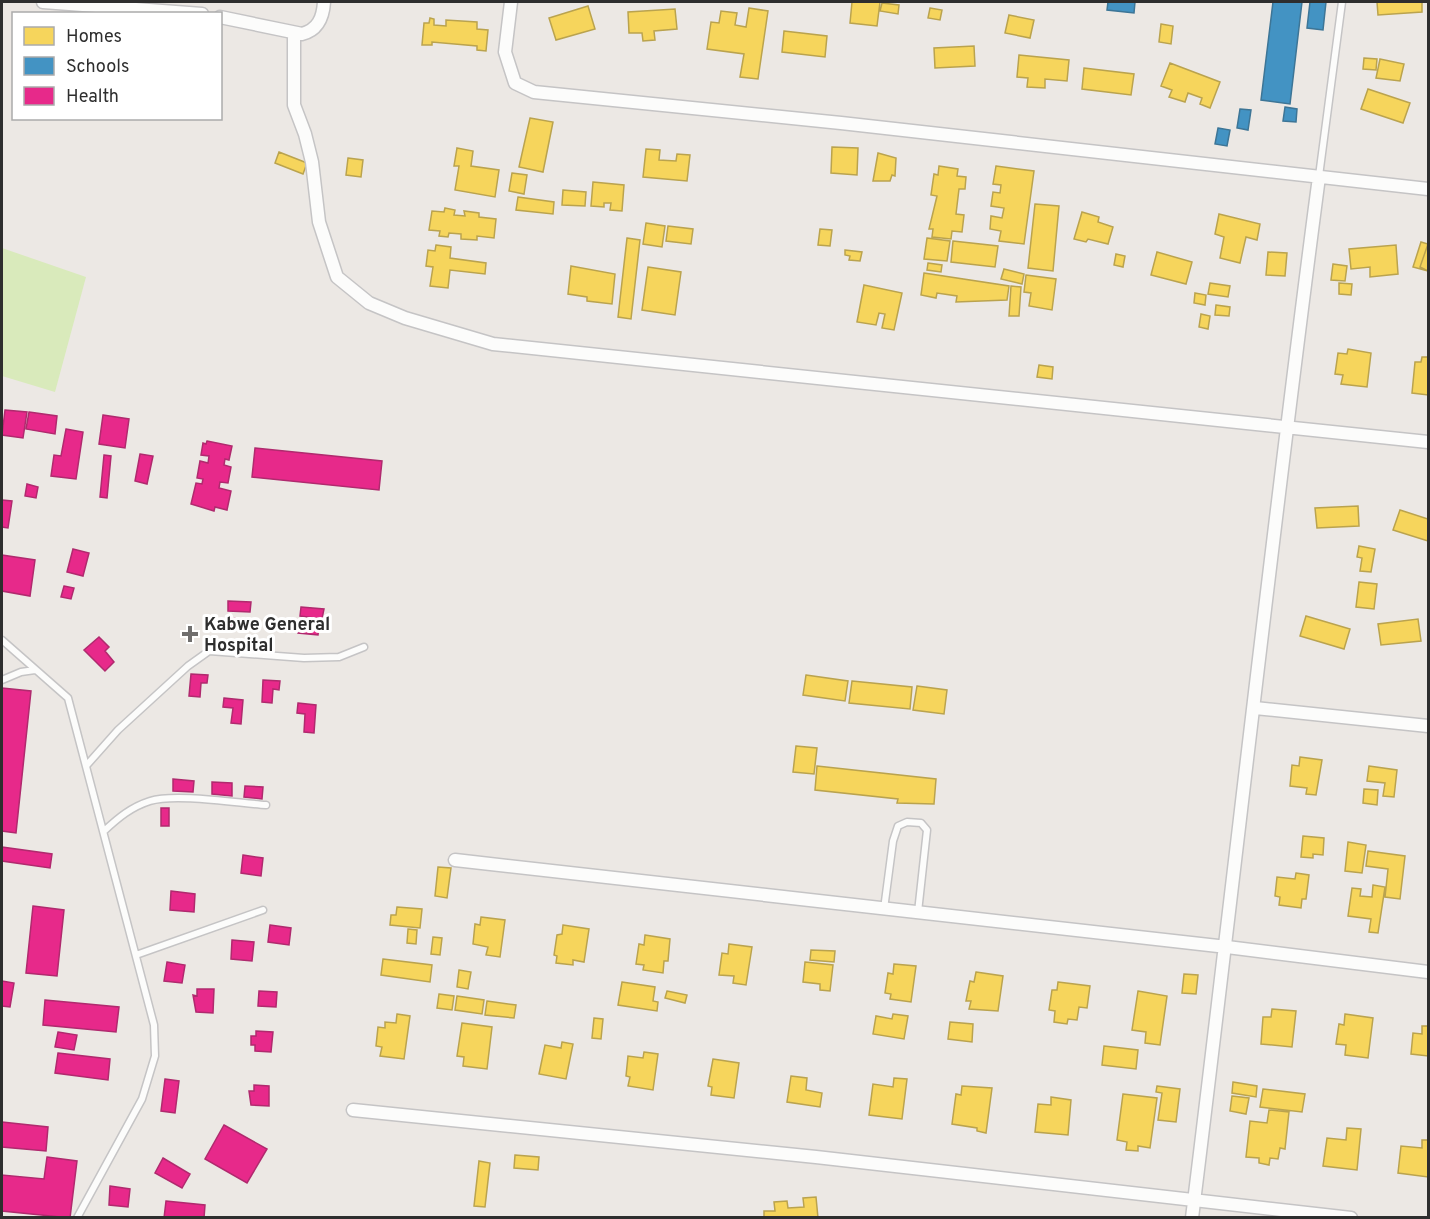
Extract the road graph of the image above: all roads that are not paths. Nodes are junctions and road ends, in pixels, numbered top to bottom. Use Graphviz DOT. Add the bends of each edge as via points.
graph roads {
  1 [pos="43,2"];
  2 [pos="324,2"];
  3 [pos="511,2"];
  4 [pos="1342,2"];
  5 [pos="138,4"];
  6 [pos="189,12"];
  7 [pos="222,17"];
  8 [pos="294,33"];
  9 [pos="1319,177"];
  10 [pos="1428,189"];
  11 [pos="1286,426"];
  12 [pos="1428,442"];
  13 [pos="2,640"];
  14 [pos="363,646"];
  15 [pos="35,670"];
  16 [pos="2,680"];
  17 [pos="1255,708"];
  18 [pos="1428,726"];
  19 [pos="87,766"];
  20 [pos="266,805"];
  21 [pos="104,831"];
  22 [pos="455,860"];
  23 [pos="884,909"];
  24 [pos="263,910"];
  25 [pos="918,913"];
  26 [pos="1227,946"];
  27 [pos="136,955"];
  28 [pos="1428,972"];
  29 [pos="353,1110"];
  30 [pos="1195,1198"];
  31 [pos="77,1218"];
  32 [pos="1192,1218"];
  33 [pos="1351,1218"];
  1 -- 5 [label="street"];
  2 -- 8 [label="street" via="319,23 312,32"];
  3 -- 9 [label="street" via="505,52 515,83 534,92"];
  4 -- 9 [label="lane"];
  5 -- 6 [label="street"];
  7 -- 8 [label="street"];
  8 -- 11 [label="street" via="294,105 306,134 319,222 337,277 369,303 405,318 493,344"];
  9 -- 10 [label="street"];
  9 -- 11 [label="street"];
  11 -- 12 [label="street"];
  11 -- 17 [label="street"];
  13 -- 15 [label="lane"];
  14 -- 19 [label="lane" via="339,657 209,651 118,730"];
  15 -- 16 [label="lane"];
  15 -- 19 [label="lane" via="68,698"];
  17 -- 18 [label="street"];
  17 -- 26 [label="street"];
  19 -- 21 [label="lane"];
  20 -- 21 [label="lane" via="152,800 123,813"];
  21 -- 27 [label="lane"];
  22 -- 23 [label="street"];
  23 -- 25 [label="street"];
  23 -- 25 [label="lane" via="898,826 921,823 927,830"];
  24 -- 27 [label="lane"];
  25 -- 26 [label="street"];
  26 -- 28 [label="street"];
  26 -- 30 [label="street"];
  27 -- 31 [label="lane" via="154,1025 155,1056 142,1099"];
  29 -- 30 [label="street"];
  30 -- 32 [label="street"];
  30 -- 33 [label="street"];
}
